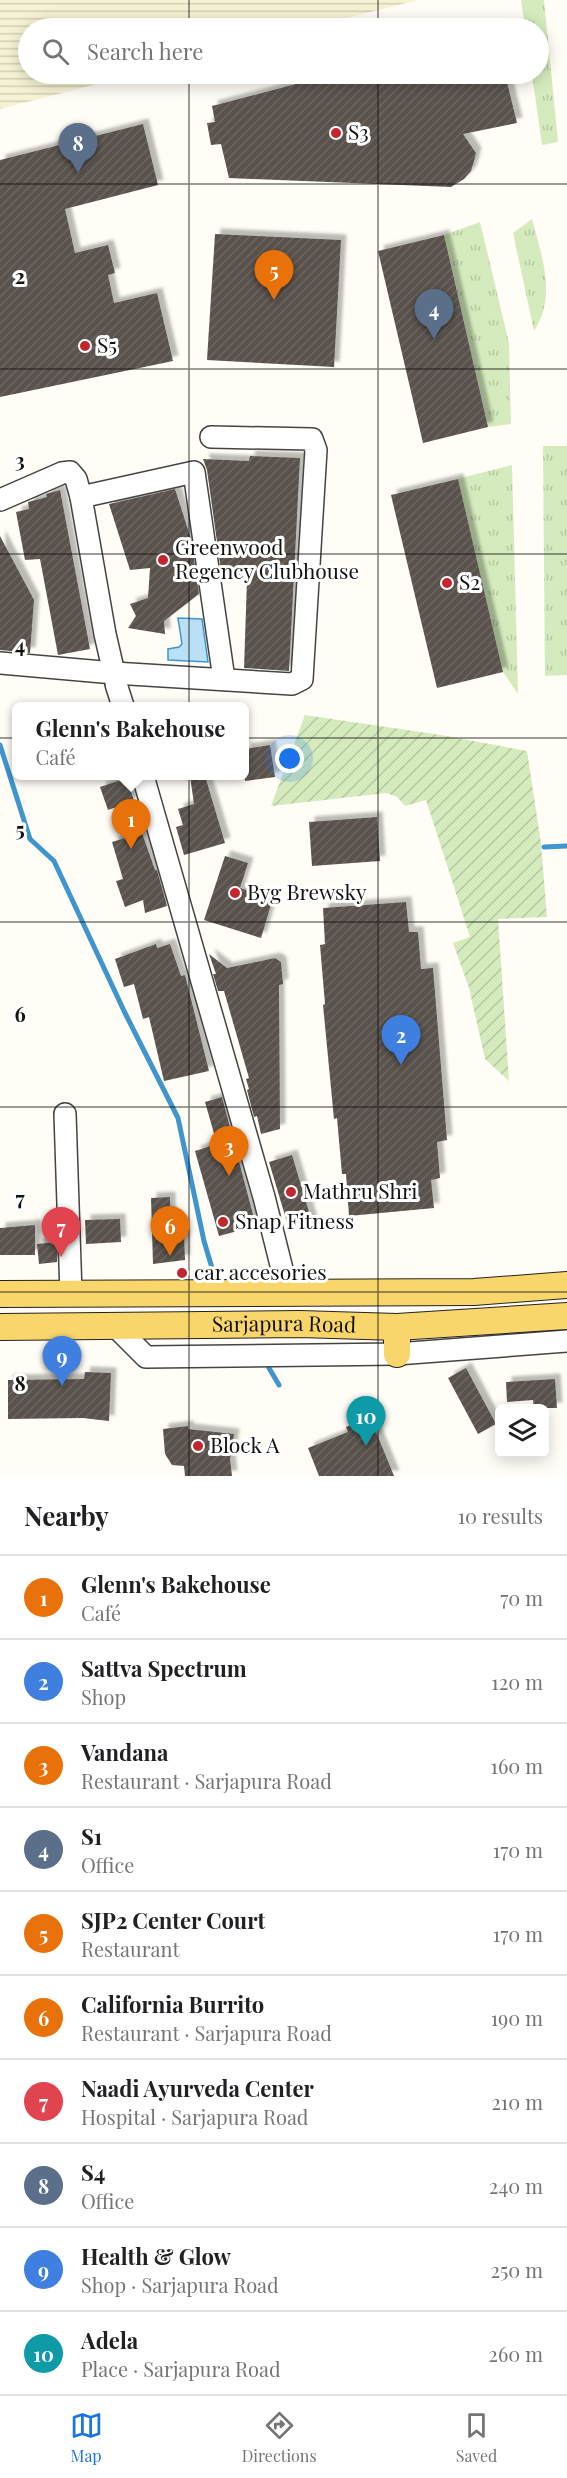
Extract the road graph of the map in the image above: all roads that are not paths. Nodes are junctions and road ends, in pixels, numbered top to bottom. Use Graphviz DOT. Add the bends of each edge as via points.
graph roads {
  1 [pos="211,437"];
  2 [pos="81,497"];
  3 [pos="0,500"];
  4 [pos="0,663"];
  5 [pos="115,679"];
  6 [pos="224,680"];
  7 [pos="122,702"];
  8 [pos="144,780"];
  9 [pos="64,1114"];
  10 [pos="567,1285"];
  11 [pos="288,1293"];
  12 [pos="0,1294"];
  13 [pos="71,1294"];
  14 [pos="567,1316"];
  15 [pos="115,1326"];
  16 [pos="0,1327"];
  17 [pos="397,1327"];
  18 [pos="567,1341"];
  19 [pos="397,1354"];
  1 -- 6 [label="street" via="312,439 316,450 302,679 292,684"];
  2 -- 3 [label="street" via="70,472"];
  2 -- 5 [label="street"];
  2 -- 6 [label="street" via="195,474"];
  4 -- 5 [label="street"];
  5 -- 6 [label="street"];
  5 -- 7 [label="street"];
  8 -- 11 [label="street"];
  9 -- 13 [label="street"];
  10 -- 11 [label="main road, Sarjapura Road" via="474,1292"];
  11 -- 13 [label="main road, Sarjapura Road"];
  12 -- 13 [label="main road, Sarjapura Road"];
  14 -- 17 [label="main road, Sarjapura Road"];
  15 -- 16 [label="main road, Sarjapura Road"];
  15 -- 17 [label="main road, Sarjapura Road"];
  15 -- 19 [label="street" via="146,1357"];
  17 -- 19 [label="main road"];
  18 -- 19 [label="street"];
}
